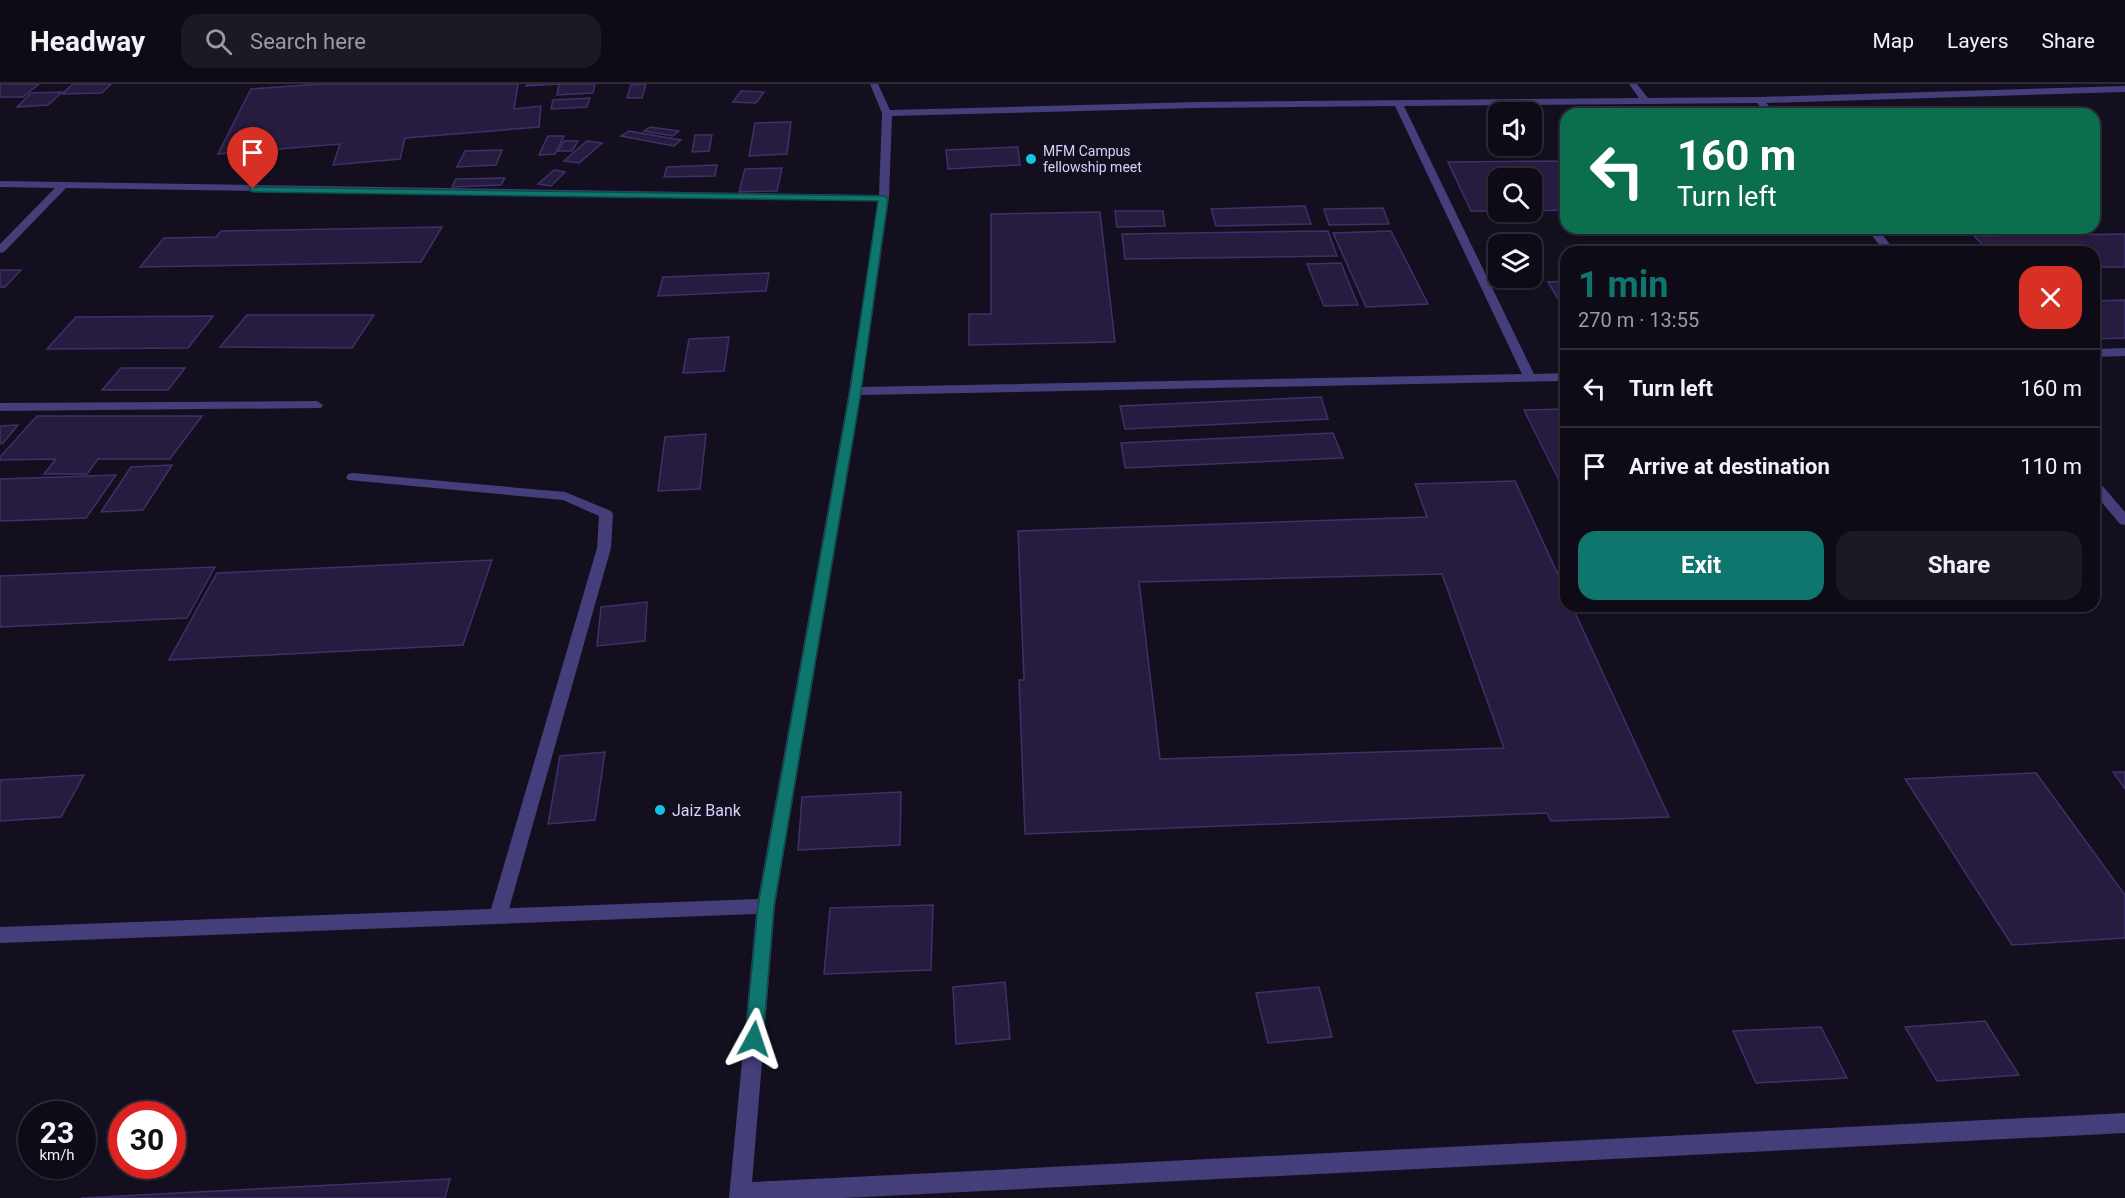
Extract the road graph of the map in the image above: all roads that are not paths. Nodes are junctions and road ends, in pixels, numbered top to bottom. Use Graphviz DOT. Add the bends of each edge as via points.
graph roads {
  1 [pos="874,84"];
  2 [pos="1633,84"];
  3 [pos="2125,89"];
  4 [pos="1759,100"];
  5 [pos="1646,101"];
  6 [pos="1399,104"];
  7 [pos="1766,108"];
  8 [pos="887,114"];
  9 [pos="0,184"];
  10 [pos="62,186"];
  11 [pos="884,198"];
  12 [pos="1876,234"];
  13 [pos="1886,246"];
  14 [pos="0,250"];
  15 [pos="2125,352"];
  16 [pos="2100,353"];
  17 [pos="1560,377"];
  18 [pos="1530,379"];
  19 [pos="855,391"];
  20 [pos="317,405"];
  21 [pos="0,407"];
  22 [pos="353,477"];
  23 [pos="2100,492"];
  24 [pos="2125,521"];
  25 [pos="766,906"];
  26 [pos="498,916"];
  27 [pos="0,935"];
  28 [pos="2125,1123"];
  29 [pos="741,1196"];
  1 -- 8 [label="street"];
  2 -- 5 [label="street"];
  3 -- 4 [label="street"];
  4 -- 5 [label="street"];
  4 -- 7 [label="street"];
  5 -- 6 [label="street"];
  6 -- 8 [label="street"];
  6 -- 18 [label="street"];
  8 -- 11 [label="street"];
  9 -- 10 [label="street"];
  10 -- 11 [label="street"];
  10 -- 14 [label="street"];
  11 -- 19 [label="street"];
  12 -- 13 [label="street"];
  15 -- 16 [label="street"];
  17 -- 18 [label="street"];
  18 -- 19 [label="street"];
  19 -- 25 [label="street"];
  20 -- 21 [label="street"];
  22 -- 26 [label="street" via="564,496 606,514 604,548"];
  23 -- 24 [label="street"];
  25 -- 26 [label="street"];
  25 -- 29 [label="street"];
  26 -- 27 [label="street"];
  28 -- 29 [label="street"];
}
